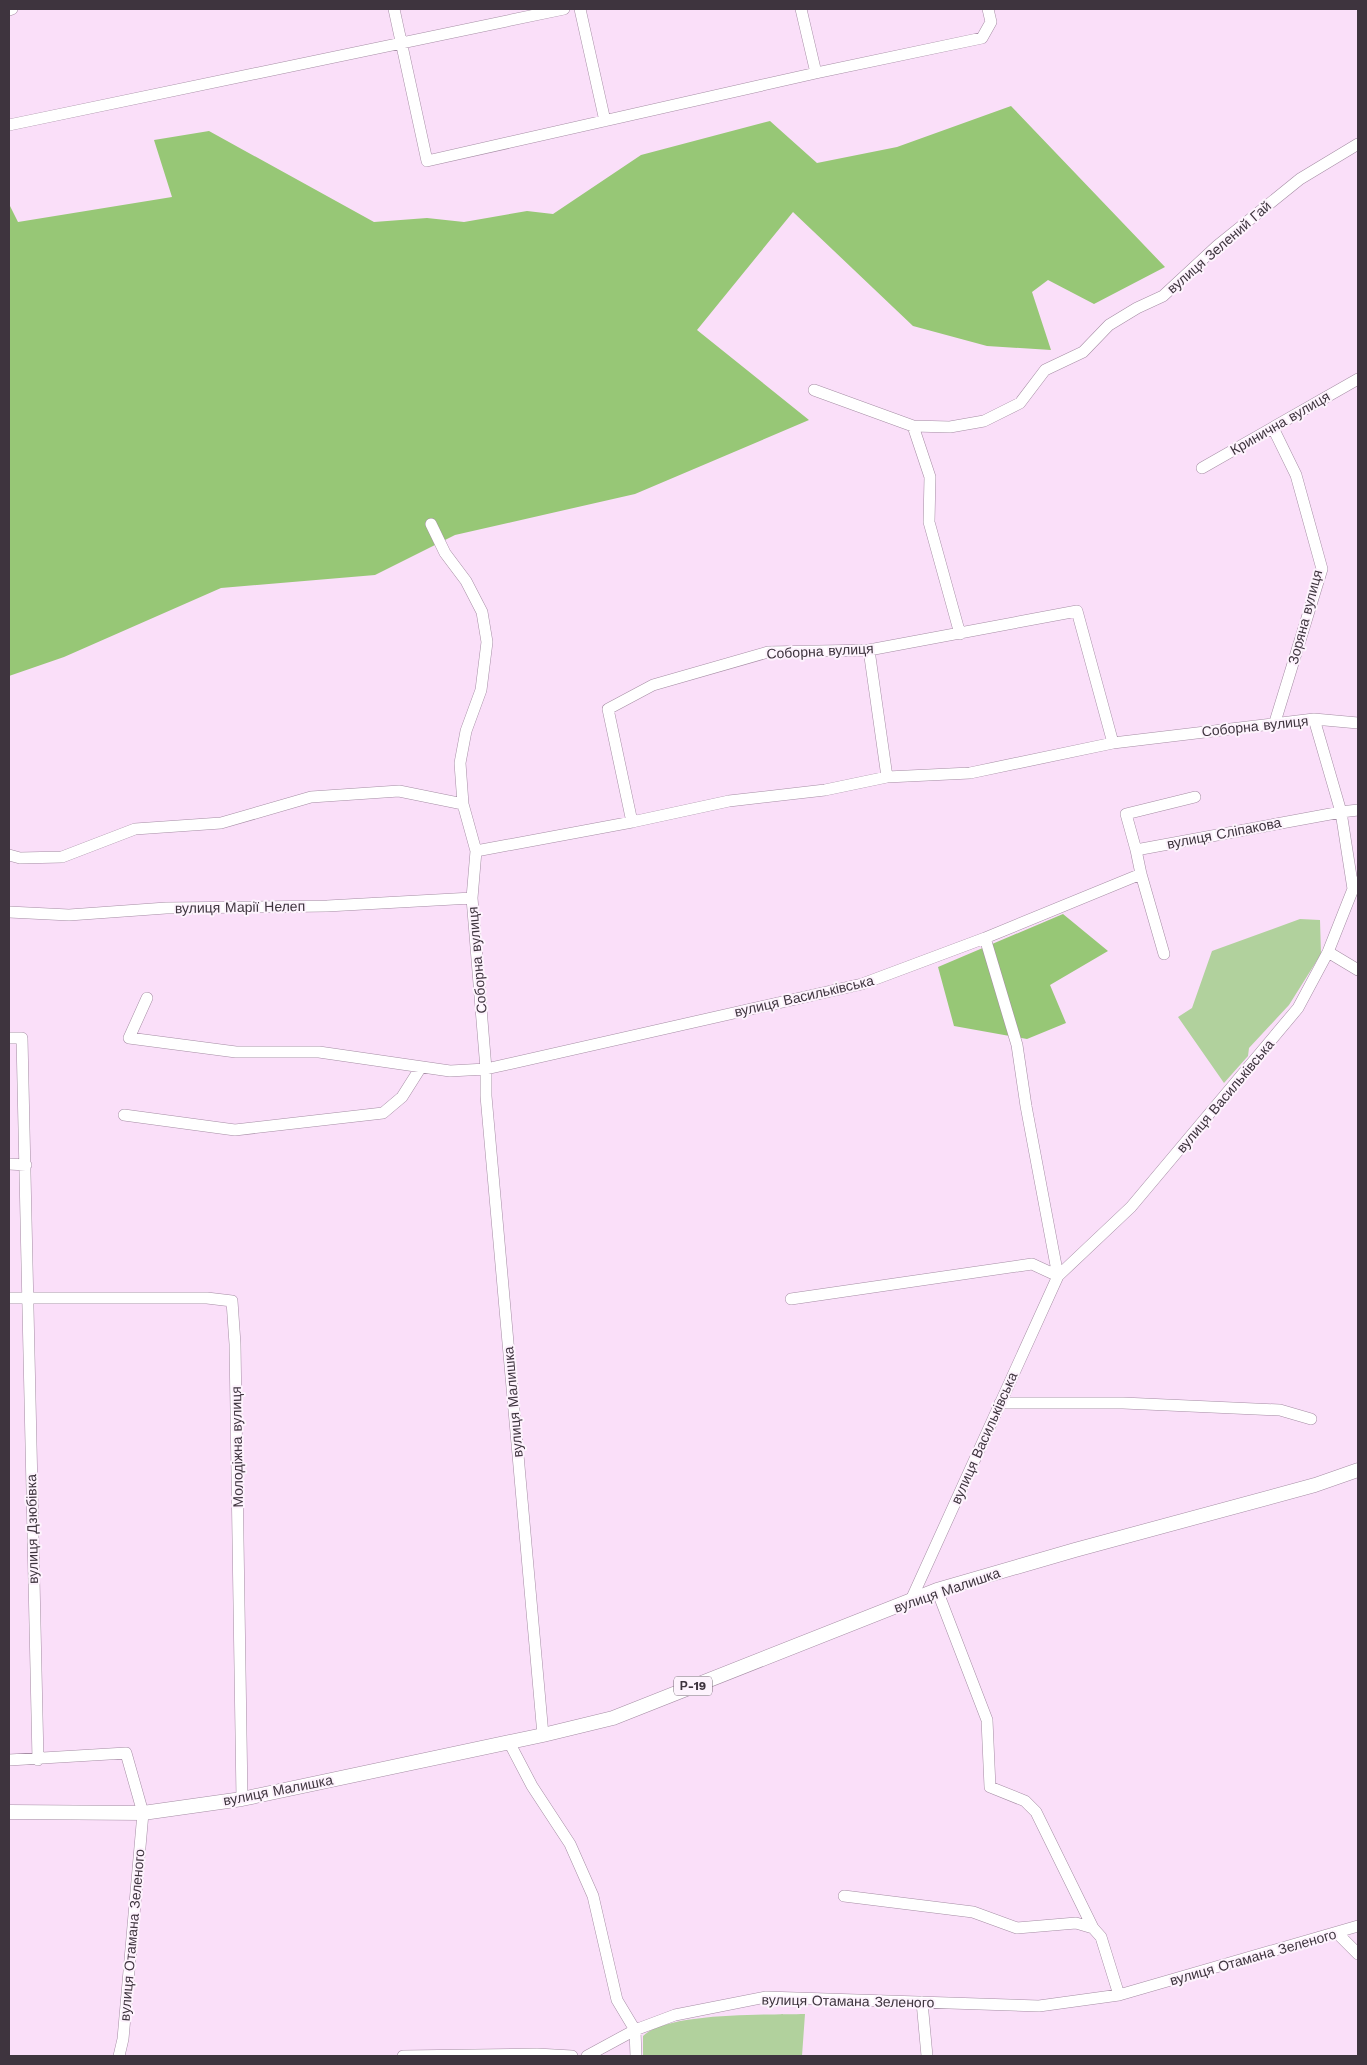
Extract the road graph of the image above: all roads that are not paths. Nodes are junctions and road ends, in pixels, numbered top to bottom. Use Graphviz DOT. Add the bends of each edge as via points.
graph roads {
  1 [pos="394,9"];
  2 [pos="564,9"];
  3 [pos="580,9"];
  4 [pos="801,9"];
  5 [pos="988,9"];
  6 [pos="401,44"];
  7 [pos="816,73"];
  8 [pos="605,121"];
  9 [pos="9,125"];
  10 [pos="1358,144"];
  11 [pos="1358,378"];
  12 [pos="814,390"];
  13 [pos="913,426"];
  14 [pos="1273,428"];
  15 [pos="1202,468"];
  16 [pos="431,524"];
  17 [pos="960,634"];
  18 [pos="868,650"];
  19 [pos="1314,719"];
  20 [pos="1275,722"];
  21 [pos="1358,723"];
  22 [pos="1113,743"];
  23 [pos="887,777"];
  24 [pos="1195,796"];
  25 [pos="463,804"];
  26 [pos="1358,810"];
  27 [pos="1341,812"];
  28 [pos="632,822"];
  29 [pos="1136,850"];
  30 [pos="476,851"];
  31 [pos="9,855"];
  32 [pos="1141,874"];
  33 [pos="1355,885"];
  34 [pos="472,898"];
  35 [pos="9,912"];
  36 [pos="985,938"];
  37 [pos="1328,952"];
  38 [pos="1164,954"];
  39 [pos="1358,970"];
  40 [pos="147,998"];
  41 [pos="9,1038"];
  42 [pos="421,1067"];
  43 [pos="486,1069"];
  44 [pos="124,1114"];
  45 [pos="9,1164"];
  46 [pos="26,1165"];
  47 [pos="1058,1276"];
  48 [pos="9,1298"];
  49 [pos="27,1299"];
  50 [pos="791,1299"];
  51 [pos="1000,1403"];
  52 [pos="1310,1419"];
  53 [pos="1358,1470"];
  54 [pos="937,1590"];
  55 [pos="911,1600"];
  56 [pos="543,1735"];
  57 [pos="509,1742"];
  58 [pos="9,1760"];
  59 [pos="38,1760"];
  60 [pos="242,1799"];
  61 [pos="9,1812"];
  62 [pos="143,1813"];
  63 [pos="844,1896"];
  64 [pos="1358,1926"];
  65 [pos="1093,1928"];
  66 [pos="1337,1933"];
  67 [pos="1358,1954"];
  68 [pos="1120,1995"];
  69 [pos="922,2002"];
  70 [pos="635,2030"];
  71 [pos="537,2055"];
  72 [pos="119,2056"];
  73 [pos="403,2056"];
  74 [pos="572,2056"];
  75 [pos="587,2056"];
  76 [pos="636,2056"];
  77 [pos="926,2056"];
  1 -- 6 [label="street"];
  2 -- 6 [label="street"];
  3 -- 8 [label="street"];
  4 -- 7 [label="street"];
  5 -- 7 [label="street" via="991,22 982,38"];
  6 -- 8 [label="street" via="427,161"];
  6 -- 9 [label="street"];
  7 -- 8 [label="street"];
  10 -- 13 [label="street, вулиця Зелений Гай" via="1300,179 1163,296 1109,326 1083,352 1045,370 1020,403 984,421 950,427"];
  11 -- 14 [label="street, Кринична вулиця"];
  12 -- 13 [label="street, вулиця Зелений Гай"];
  13 -- 17 [label="street" via="930,477 929,522"];
  14 -- 15 [label="street, Кринична вулиця"];
  14 -- 20 [label="street, Зоряна вулиця" via="1296,475 1322,569"];
  16 -- 25 [label="street, Соборна вулиця" via="482,612 487,642 481,690 466,731 460,763"];
  17 -- 18 [label="street, Соборна вулиця"];
  17 -- 22 [label="street, Соборна вулиця" via="1076,611"];
  18 -- 23 [label="street"];
  18 -- 28 [label="street, Соборна вулиця" via="768,652 653,684 608,709"];
  19 -- 20 [label="street, Соборна вулиця"];
  19 -- 21 [label="street"];
  19 -- 27 [label="street, Соборна вулиця"];
  20 -- 22 [label="street, Соборна вулиця"];
  22 -- 23 [label="street, Соборна вулиця" via="970,773"];
  23 -- 28 [label="street, Соборна вулиця" via="825,790 729,801"];
  24 -- 29 [label="street" via="1126,814"];
  25 -- 30 [label="street, Соборна вулиця"];
  25 -- 31 [label="street" via="399,792 311,797 221,822 135,829 62,857 20,858"];
  26 -- 27 [label="street"];
  27 -- 29 [label="street, вулиця Сліпакова"];
  27 -- 33 [label="street"];
  28 -- 30 [label="street, Соборна вулиця"];
  29 -- 32 [label="street"];
  30 -- 34 [label="street, Соборна вулиця"];
  32 -- 36 [label="street, вулиця Васильківська"];
  32 -- 38 [label="street"];
  33 -- 37 [label="street, вулиця Васильківська"];
  34 -- 35 [label="street, вулиця Марії Нелеп" via="317,906 166,908 69,915"];
  34 -- 43 [label="street, Соборна вулиця"];
  36 -- 43 [label="street, вулиця Васильківська" via="862,984"];
  36 -- 47 [label="street" via="1017,1044"];
  37 -- 39 [label="street"];
  37 -- 47 [label="street, вулиця Васильківська" via="1292,1015 1131,1207"];
  40 -- 42 [label="street, вулиця Васильківська" via="129,1038 236,1052 318,1052"];
  41 -- 46 [label="street, вулиця Дзюбівка" via="22,1038"];
  42 -- 43 [label="street, вулиця Васильківська" via="450,1071"];
  42 -- 44 [label="street" via="402,1097 383,1113 235,1130"];
  43 -- 56 [label="street, вулиця Малишка"];
  45 -- 46 [label="street"];
  46 -- 49 [label="street, вулиця Дзюбівка"];
  47 -- 50 [label="street" via="1032,1264"];
  47 -- 51 [label="street, вулиця Васильківська"];
  48 -- 49 [label="street"];
  49 -- 59 [label="street, вулиця Дзюбівка"];
  49 -- 60 [label="street, Молодіжна вулиця" via="207,1298 232,1301"];
  51 -- 52 [label="street" via="1123,1403 1280,1410"];
  51 -- 55 [label="street, вулиця Васильківська"];
  53 -- 54 [label="main road, вулиця Малишка / Р-19" via="1315,1485"];
  54 -- 55 [label="main road, вулиця Малишка / Р-19"];
  54 -- 65 [label="street" via="986,1720 990,1787 1025,1801 1036,1812"];
  55 -- 56 [label="main road, вулиця Малишка / Р-19" via="613,1718"];
  56 -- 57 [label="main road, вулиця Малишка / Р-19"];
  57 -- 60 [label="main road, вулиця Малишка / Р-19"];
  57 -- 70 [label="street" via="532,1786 570,1844 593,1896 617,2000"];
  58 -- 59 [label="street"];
  59 -- 62 [label="street" via="126,1753"];
  60 -- 62 [label="main road, вулиця Малишка / Р-19"];
  61 -- 62 [label="main road, вулиця Малишка / Р-19"];
  62 -- 72 [label="street, вулиця Отамана Зеленого"];
  63 -- 65 [label="street" via="973,1912 1017,1928 1076,1923"];
  64 -- 66 [label="street, вулиця Отамана Зеленого"];
  65 -- 68 [label="street" via="1101,1937"];
  66 -- 67 [label="street"];
  66 -- 68 [label="street, вулиця Отамана Зеленого"];
  68 -- 69 [label="street, вулиця Отамана Зеленого" via="1039,2006"];
  69 -- 70 [label="street, вулиця Отамана Зеленого" via="766,1997 675,2016"];
  69 -- 77 [label="street"];
  70 -- 75 [label="street, вулиця Отамана Зеленого"];
  70 -- 76 [label="street"];
  71 -- 73 [label="street"];
  71 -- 74 [label="street"];
}
